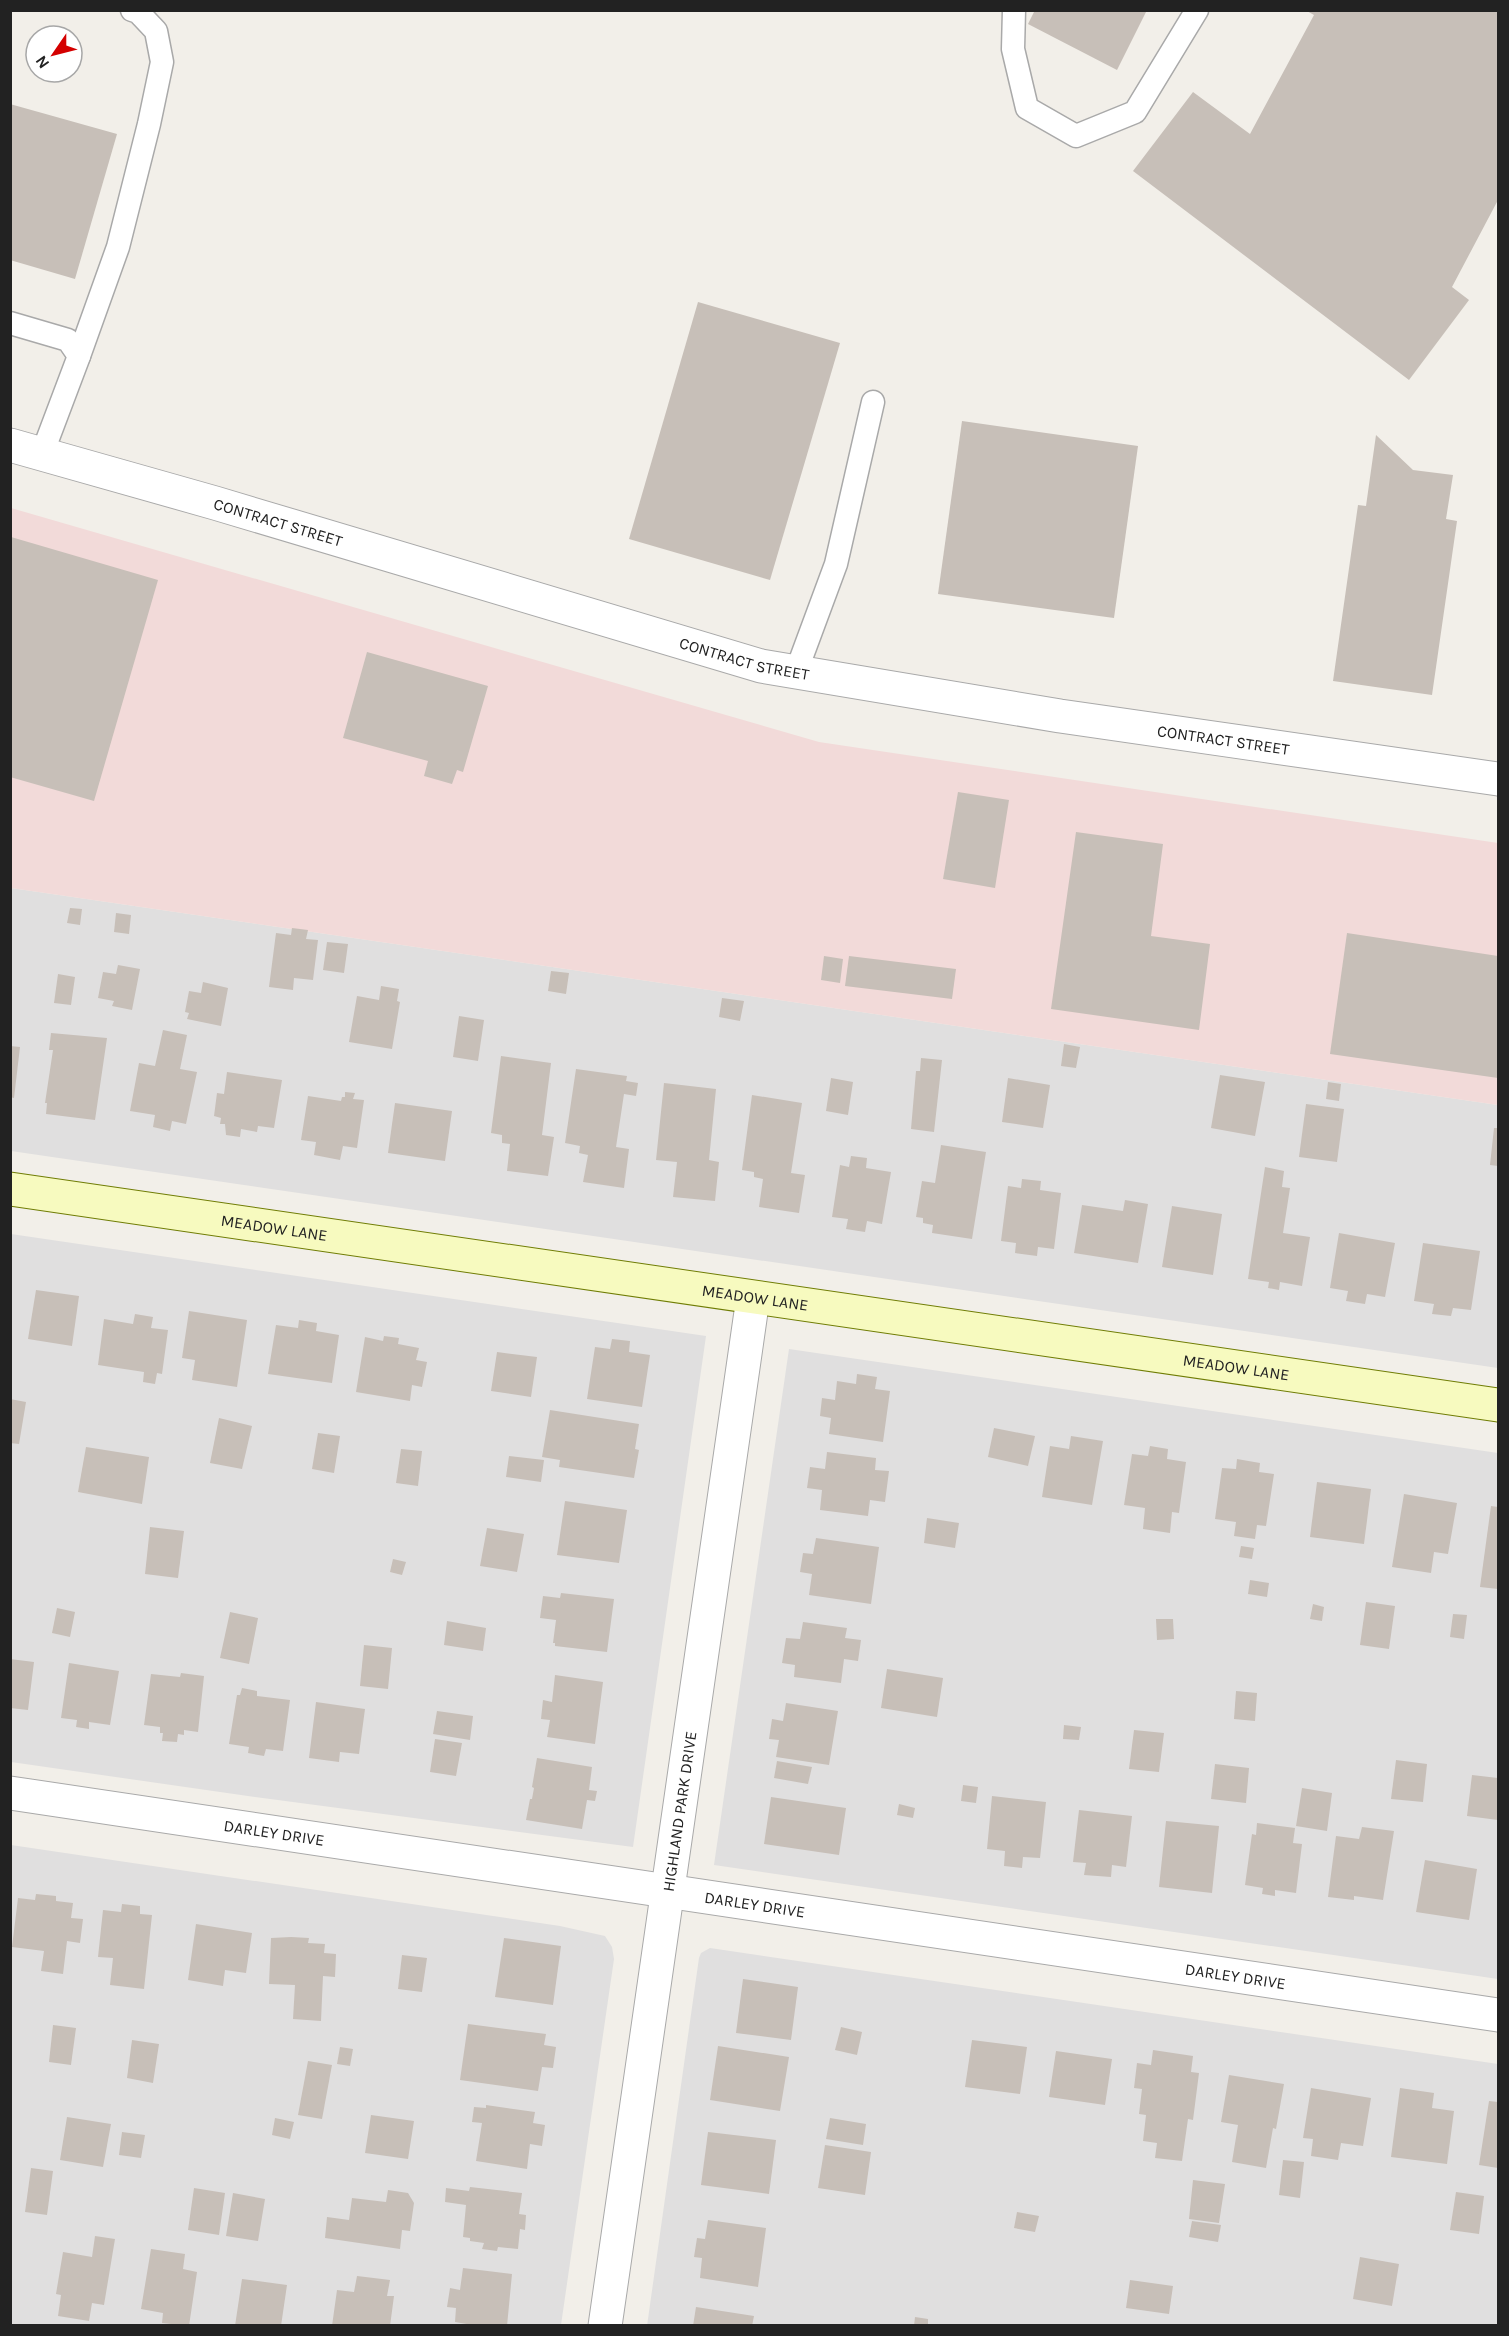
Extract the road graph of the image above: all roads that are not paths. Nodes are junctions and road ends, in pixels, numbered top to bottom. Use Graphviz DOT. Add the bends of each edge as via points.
graph roads {
  1 [pos="132,10"];
  2 [pos="1014,10"];
  3 [pos="1197,10"];
  4 [pos="10,323"];
  5 [pos="79,356"];
  6 [pos="873,402"];
  7 [pos="10,445"];
  8 [pos="42,454"];
  9 [pos="796,672"];
  10 [pos="1498,779"];
  11 [pos="10,1189"];
  12 [pos="753,1298"];
  13 [pos="1498,1405"];
  14 [pos="10,1793"];
  15 [pos="669,1890"];
  16 [pos="1498,2015"];
  17 [pos="605,2325"];
  1 -- 5 [label="lane" via="156,31 162,62 118,247"];
  2 -- 3 [label="lane" via="1013,49 1027,108 1076,136 1135,112"];
  4 -- 5 [label="lane" via="68,340"];
  5 -- 8 [label="lane"];
  6 -- 9 [label="lane" via="836,564"];
  7 -- 8 [label="street, CONTRACT STREET"];
  8 -- 9 [label="street, CONTRACT STREET" via="761,666"];
  9 -- 10 [label="street, CONTRACT STREET" via="1060,716"];
  11 -- 12 [label="street, MEADOW LANE"];
  12 -- 13 [label="street, MEADOW LANE"];
  12 -- 15 [label="street, HIGHLAND PARK DRIVE"];
  14 -- 15 [label="street, DARLEY DRIVE"];
  15 -- 16 [label="street, DARLEY DRIVE"];
  15 -- 17 [label="street, HIGHLAND PARK DRIVE"];
}
